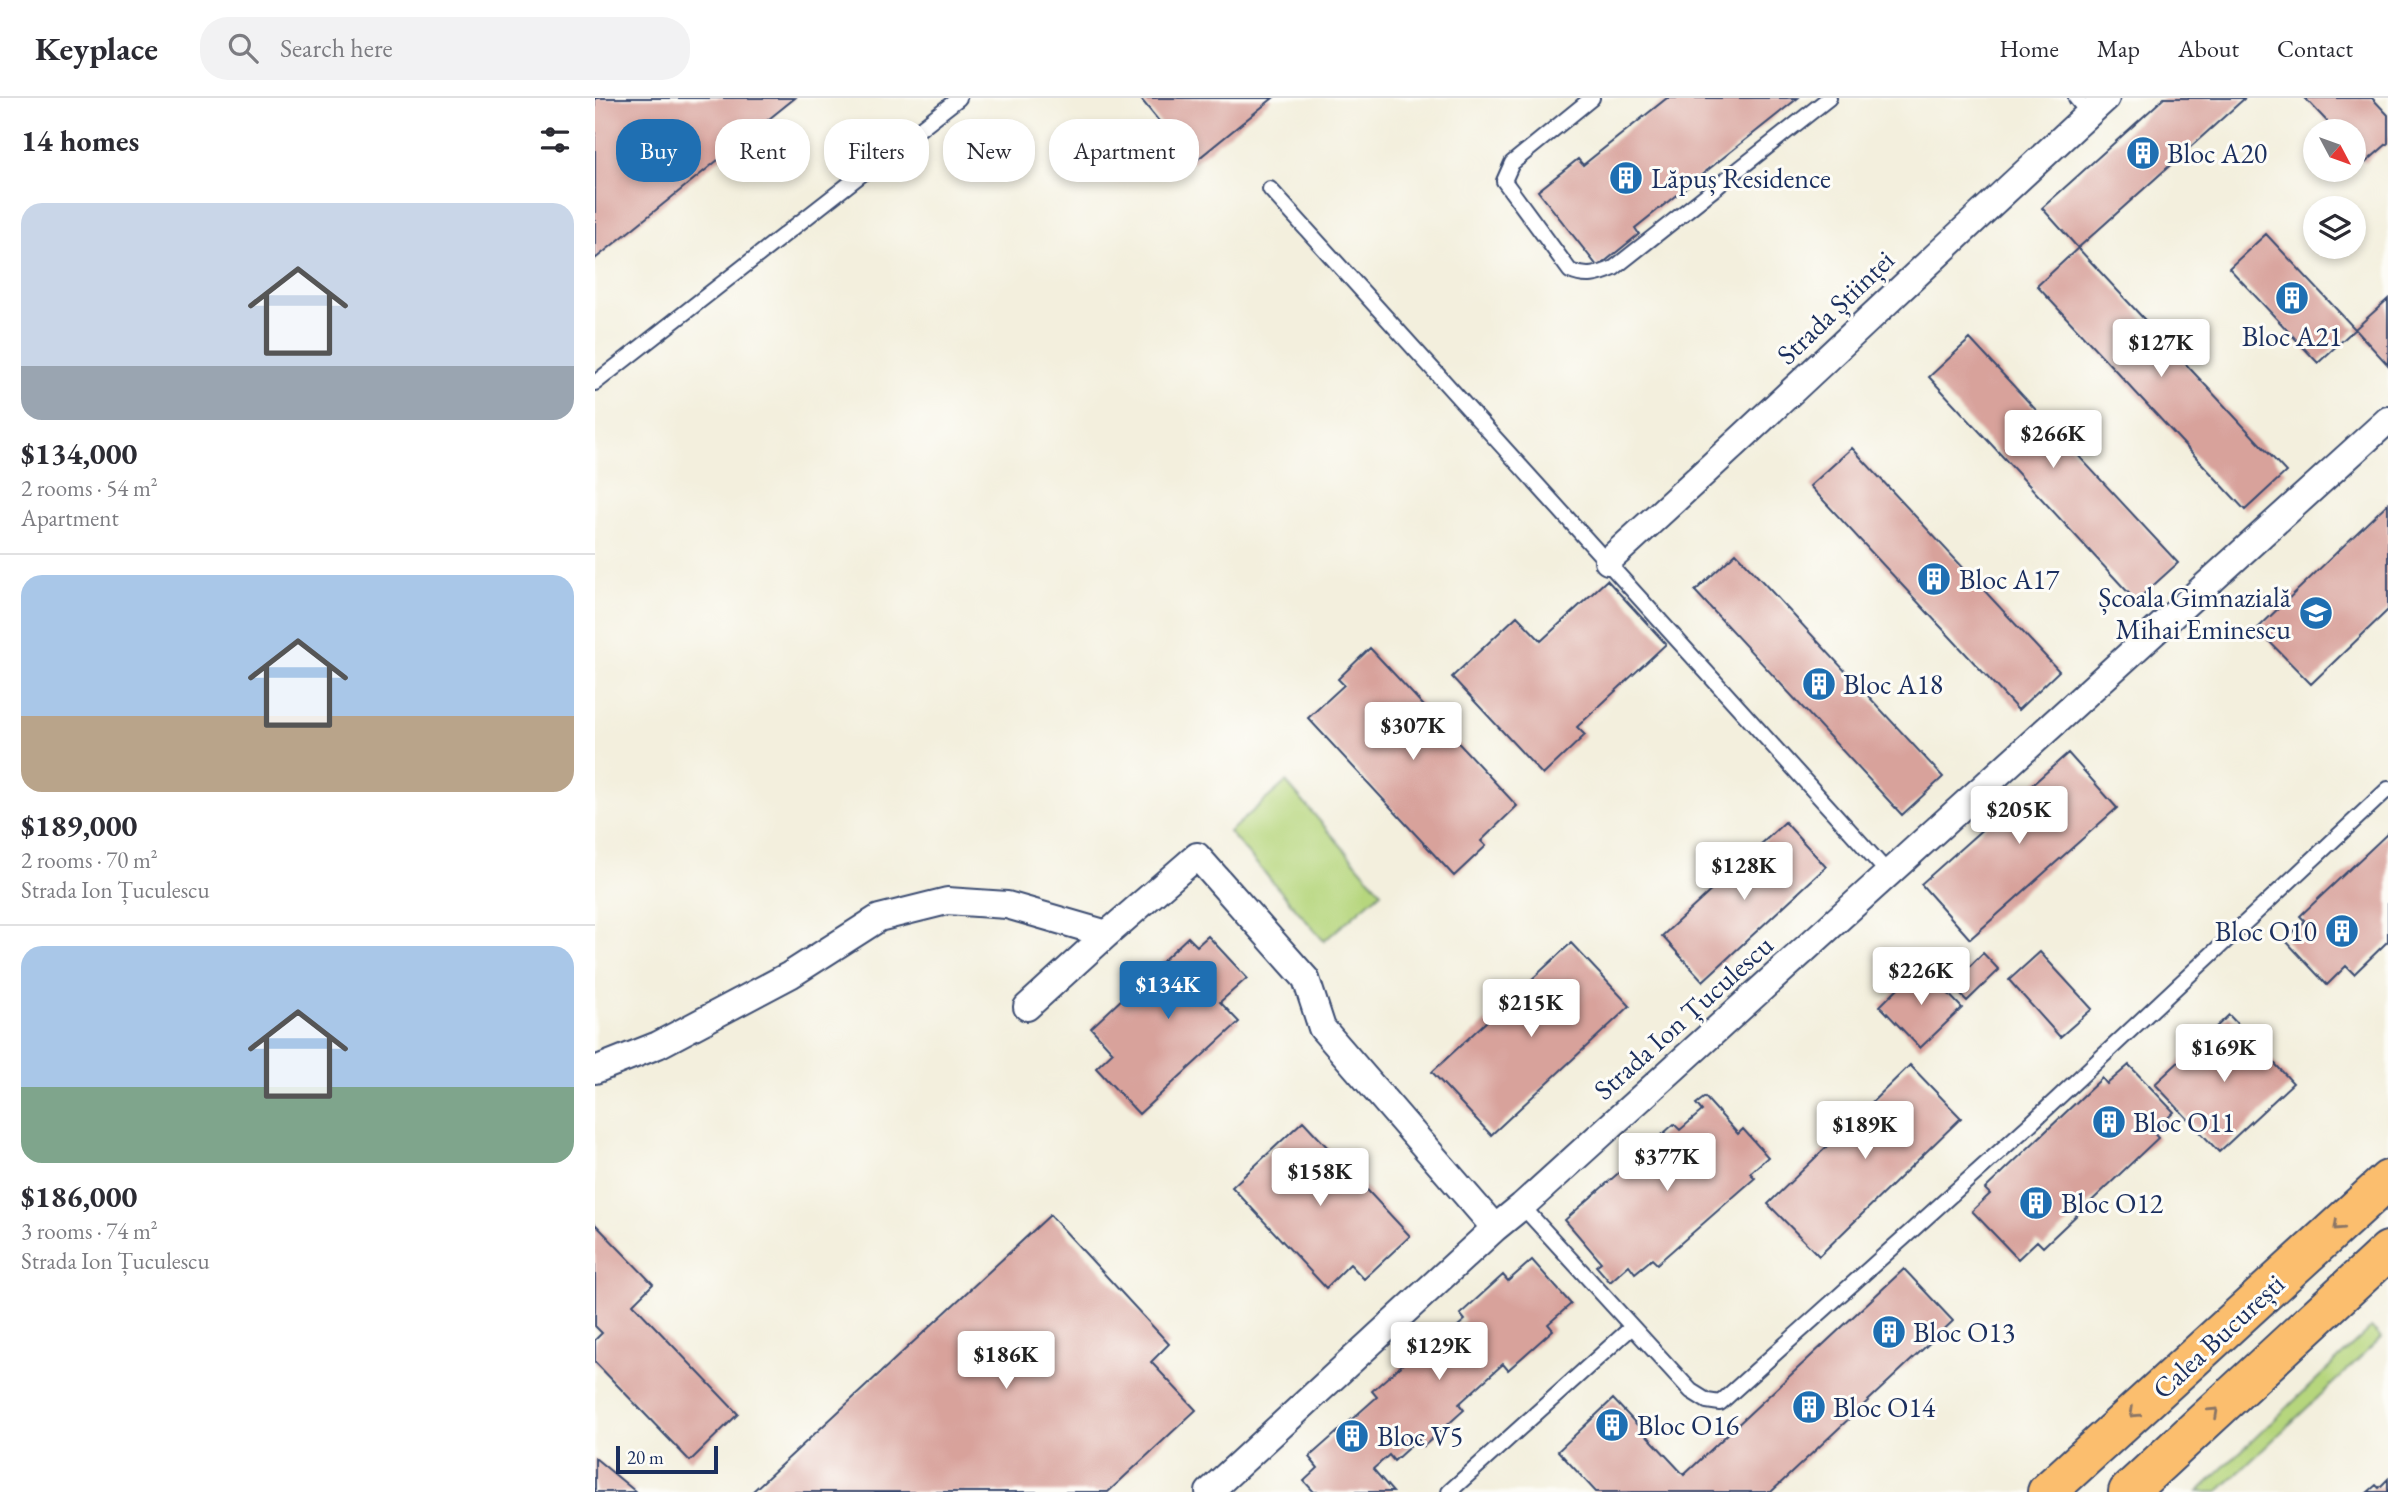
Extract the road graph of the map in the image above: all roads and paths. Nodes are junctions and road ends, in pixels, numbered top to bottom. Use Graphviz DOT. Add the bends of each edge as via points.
graph roads {
  1 [pos="959,98"];
  2 [pos="1592,98"];
  3 [pos="1829,98"];
  4 [pos="2090,103"];
  5 [pos="1270,189"];
  6 [pos="595,383"];
  7 [pos="2388,420"];
  8 [pos="1608,561"];
  9 [pos="2388,789"];
  10 [pos="1888,873"];
  11 [pos="1107,933"];
  12 [pos="1027,1007"];
  13 [pos="595,1069"];
  14 [pos="2388,1180"];
  15 [pos="1522,1206"];
  16 [pos="1495,1228"];
  17 [pos="2388,1251"];
  18 [pos="1632,1327"];
  19 [pos="1214,1490"];
  20 [pos="1449,1492"];
  21 [pos="2047,1492"];
  22 [pos="2128,1492"];
  1 -- 6 [label="lane"];
  2 -- 3 [label="lane" via="1512,163 1504,181 1570,271 1581,276 1614,268"];
  4 -- 8 [label="street, Strada Științei" via="1733,448"];
  5 -- 8 [label="lane"];
  7 -- 10 [label="street, Strada Ion Țuculescu"];
  8 -- 10 [label="lane"];
  9 -- 18 [label="lane" via="2028,1126 1720,1403 1691,1391"];
  10 -- 15 [label="street, Strada Ion Țuculescu"];
  11 -- 12 [label="street"];
  11 -- 13 [label="street" via="1007,905 947,901 879,918 790,975 657,1045"];
  11 -- 16 [label="street" via="1197,856 1306,979 1322,1028"];
  14 -- 21 [label="main road, Calea București, one-way"];
  15 -- 16 [label="street, Strada Ion Țuculescu"];
  15 -- 18 [label="lane"];
  16 -- 19 [label="street, Strada Ion Țuculescu"];
  22 -- 17 [label="main road, Calea București, one-way"];
  18 -- 20 [label="lane"];
}
